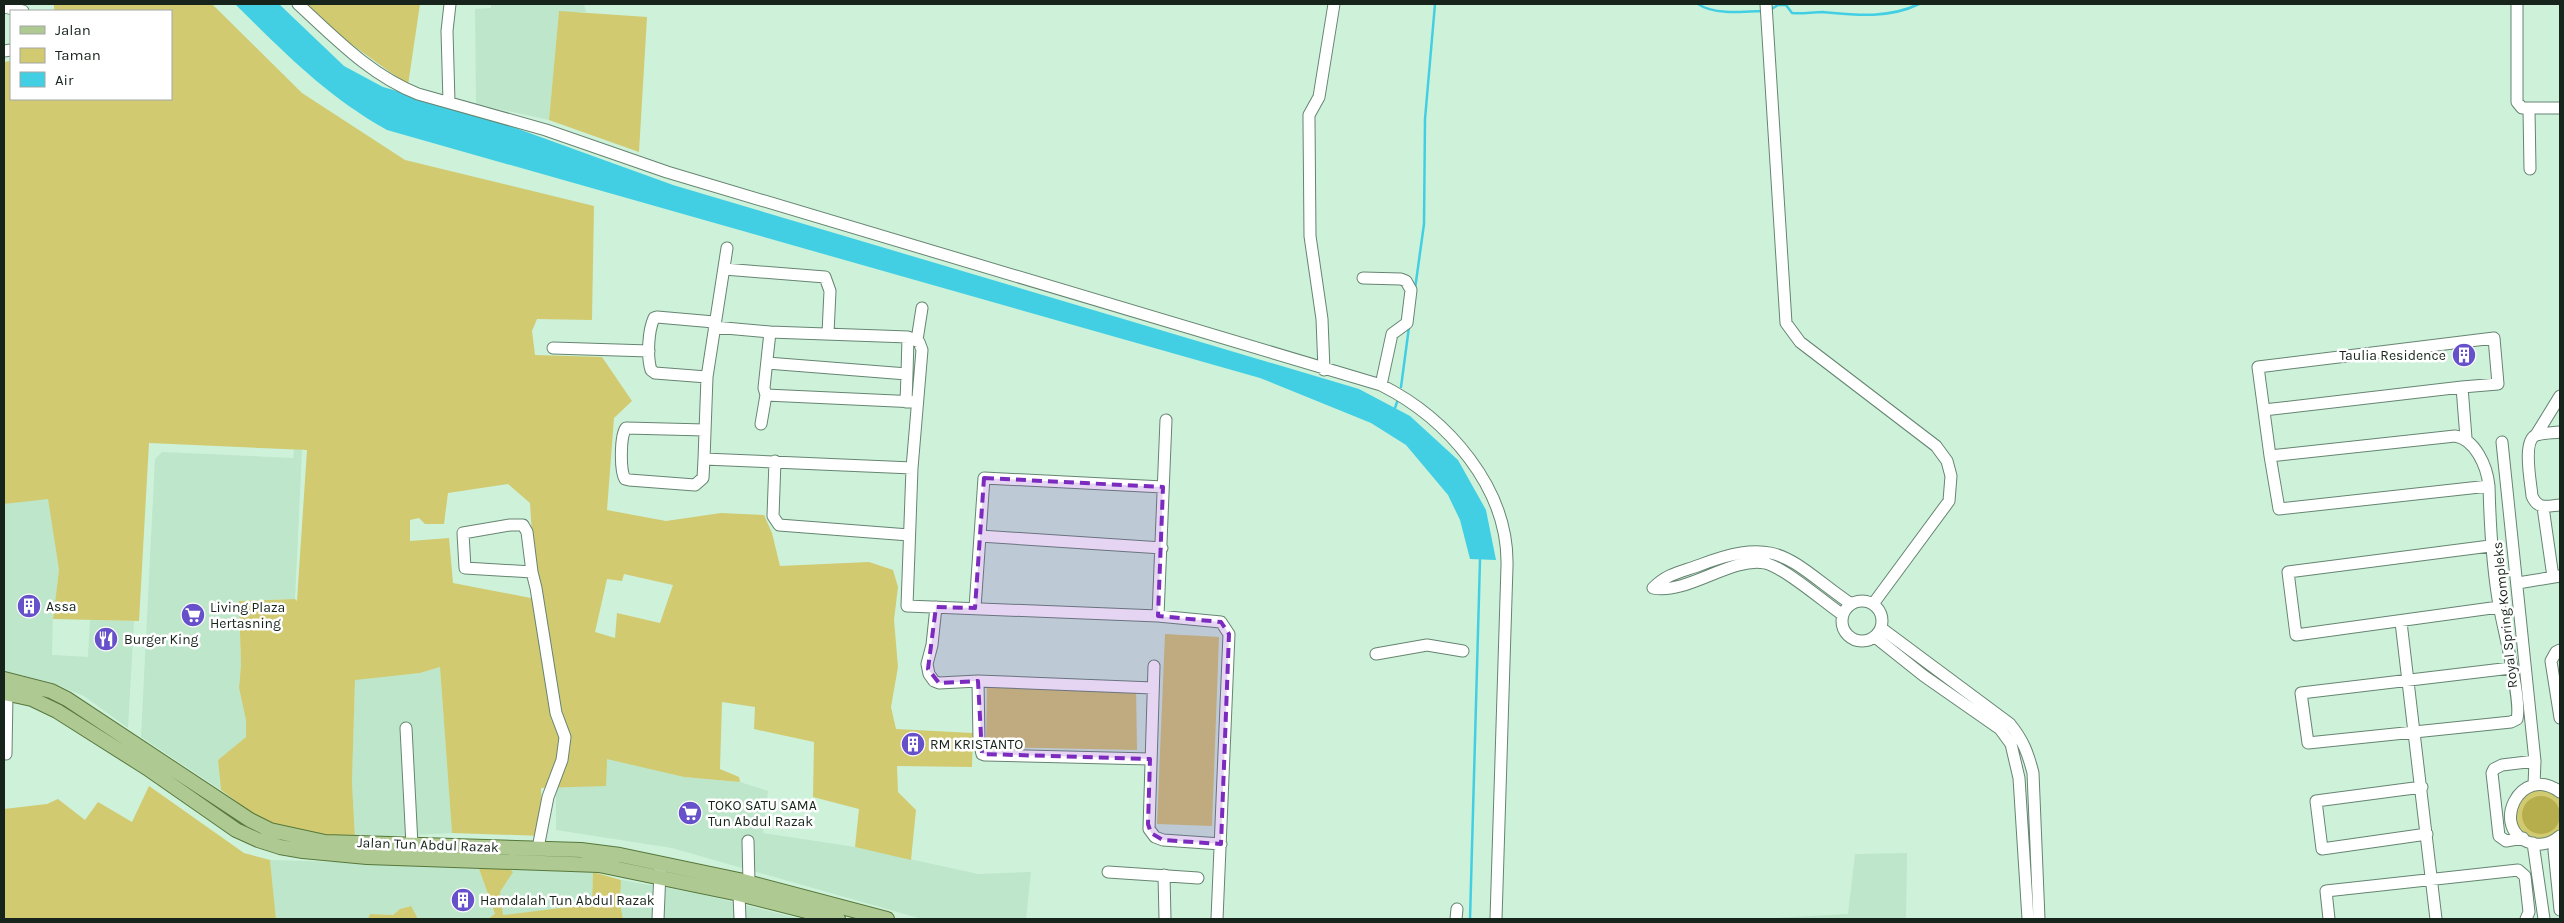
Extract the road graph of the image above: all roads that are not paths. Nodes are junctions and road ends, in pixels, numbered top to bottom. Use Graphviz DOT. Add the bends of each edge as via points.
graph roads {
  1 [pos="298,4"];
  2 [pos="450,4"];
  3 [pos="1334,4"];
  4 [pos="1766,4"];
  5 [pos="2517,4"];
  6 [pos="4,7"];
  7 [pos="18,10"];
  8 [pos="450,102"];
  9 [pos="2560,108"];
  10 [pos="2529,110"];
  11 [pos="2530,169"];
  12 [pos="727,248"];
  13 [pos="724,269"];
  14 [pos="1363,278"];
  15 [pos="922,308"];
  16 [pos="714,324"];
  17 [pos="770,332"];
  18 [pos="828,333"];
  19 [pos="913,338"];
  20 [pos="554,348"];
  21 [pos="649,351"];
  22 [pos="766,363"];
  23 [pos="1324,370"];
  24 [pos="907,374"];
  25 [pos="707,377"];
  26 [pos="1382,385"];
  27 [pos="2462,387"];
  28 [pos="766,395"];
  29 [pos="2560,396"];
  30 [pos="911,402"];
  31 [pos="2264,410"];
  32 [pos="1166,420"];
  33 [pos="761,424"];
  34 [pos="705,430"];
  35 [pos="2560,432"];
  36 [pos="2536,435"];
  37 [pos="2466,438"];
  38 [pos="2502,442"];
  39 [pos="2270,456"];
  40 [pos="704,459"];
  41 [pos="775,461"];
  42 [pos="984,466"];
  43 [pos="912,468"];
  44 [pos="984,478"];
  45 [pos="2489,486"];
  46 [pos="1163,487"];
  47 [pos="2560,505"];
  48 [pos="2543,507"];
  49 [pos="909,535"];
  50 [pos="980,536"];
  51 [pos="2490,546"];
  52 [pos="1162,548"];
  53 [pos="2515,567"];
  54 [pos="2494,570"];
  55 [pos="532,572"];
  56 [pos="2557,577"];
  57 [pos="2517,582"];
  58 [pos="2496,585"];
  59 [pos="1850,604"];
  60 [pos="1874,604"];
  61 [pos="936,607"];
  62 [pos="2499,607"];
  63 [pos="975,608"];
  64 [pos="1843,615"];
  65 [pos="1158,616"];
  66 [pos="2400,622"];
  67 [pos="1878,632"];
  68 [pos="2560,650"];
  69 [pos="1463,651"];
  70 [pos="1376,654"];
  71 [pos="1154,666"];
  72 [pos="2511,668"];
  73 [pos="4,679"];
  74 [pos="978,681"];
  75 [pos="2407,681"];
  76 [pos="1154,688"];
  77 [pos="5,694"];
  78 [pos="2560,718"];
  79 [pos="406,728"];
  80 [pos="2414,733"];
  81 [pos="6,754"];
  82 [pos="1150,759"];
  83 [pos="2535,761"];
  84 [pos="2534,785"];
  85 [pos="2422,787"];
  86 [pos="2560,792"];
  87 [pos="2427,834"];
  88 [pos="2559,837"];
  89 [pos="748,841"];
  90 [pos="2528,841"];
  91 [pos="1221,844"];
  92 [pos="412,845"];
  93 [pos="538,848"];
  94 [pos="660,870"];
  95 [pos="1108,872"];
  96 [pos="1164,876"];
  97 [pos="1198,878"];
  98 [pos="2432,880"];
  99 [pos="749,883"];
  100 [pos="739,894"];
  101 [pos="2560,910"];
  102 [pos="801,914"];
  103 [pos="658,919"];
  104 [pos="740,919"];
  105 [pos="838,919"];
  106 [pos="887,919"];
  107 [pos="1165,919"];
  108 [pos="1217,919"];
  109 [pos="1496,919"];
  110 [pos="2028,919"];
  111 [pos="2039,919"];
  112 [pos="2329,919"];
  113 [pos="2436,919"];
  114 [pos="2526,919"];
  115 [pos="2544,919"];
  1 -- 8 [label="street" via="379,74 418,94"];
  2 -- 8 [label="street" via="447,31"];
  3 -- 23 [label="street" via="1319,97 1309,115 1310,236 1322,319"];
  4 -- 60 [label="street" via="1786,323 1800,342 1936,446 1947,461 1951,476 1949,501"];
  5 -- 10 [label="street" via="2517,102"];
  6 -- 7 [label="street"];
  8 -- 23 [label="street" via="546,130 667,172"];
  9 -- 10 [label="street"];
  10 -- 11 [label="street"];
  12 -- 13 [label="street"];
  13 -- 16 [label="street"];
  13 -- 18 [label="street" via="822,275 830,290"];
  14 -- 26 [label="street" via="1401,279 1411,290 1407,323 1392,334"];
  15 -- 19 [label="street"];
  16 -- 17 [label="street"];
  16 -- 21 [label="street" via="654,318"];
  16 -- 25 [label="street"];
  17 -- 18 [label="street"];
  17 -- 22 [label="street"];
  18 -- 19 [label="street"];
  19 -- 24 [label="street"];
  19 -- 30 [label="street" via="922,345 922,350"];
  20 -- 21 [label="street"];
  21 -- 25 [label="street" via="650,367 655,373"];
  22 -- 24 [label="street"];
  22 -- 28 [label="street"];
  23 -- 26 [label="street"];
  24 -- 30 [label="street"];
  25 -- 34 [label="street"];
  26 -- 109 [label="street" via="1427,414 1466,456 1490,492 1502,525 1507,556"];
  27 -- 31 [label="street"];
  27 -- 31 [label="street" via="2498,384 2494,338 2258,367"];
  27 -- 37 [label="street"];
  28 -- 30 [label="street"];
  28 -- 33 [label="street"];
  29 -- 36 [label="street"];
  30 -- 43 [label="street"];
  31 -- 39 [label="street"];
  32 -- 46 [label="street"];
  34 -- 40 [label="street"];
  34 -- 40 [label="street" via="626,428 622,436 622,473 629,480 695,485 703,478"];
  35 -- 36 [label="street"];
  36 -- 48 [label="street" via="2528,450 2532,496 2538,506"];
  37 -- 39 [label="street" via="2454,436"];
  37 -- 45 [label="street" via="2480,457"];
  38 -- 53 [label="street, Royal Spring Kompleks"];
  39 -- 45 [label="street" via="2279,508"];
  40 -- 41 [label="street"];
  41 -- 43 [label="street"];
  41 -- 49 [label="street" via="773,516 778,525"];
  42 -- 44 [label="street"];
  43 -- 49 [label="street"];
  44 -- 46 [label="street"];
  44 -- 50 [label="street"];
  45 -- 51 [label="street"];
  46 -- 52 [label="street"];
  47 -- 48 [label="street"];
  48 -- 56 [label="street"];
  49 -- 61 [label="street" via="907,606"];
  50 -- 52 [label="street"];
  50 -- 63 [label="street"];
  51 -- 54 [label="street"];
  51 -- 66 [label="street" via="2288,572 2296,635"];
  52 -- 65 [label="street"];
  53 -- 54 [label="street"];
  53 -- 57 [label="street, Royal Spring Kompleks"];
  54 -- 58 [label="street"];
  55 -- 55 [label="street" via="527,532 523,525 463,533 465,568"];
  55 -- 93 [label="street" via="556,713 565,737 562,760 548,797"];
  56 -- 57 [label="street"];
  57 -- 58 [label="street"];
  57 -- 83 [label="street, Royal Spring Kompleks"];
  58 -- 62 [label="street"];
  59 -- 60 [label="street" via="1864,600"];
  59 -- 64 [label="street"];
  59 -- 64 [label="street" via="1794,561 1771,552 1734,553 1665,576 1653,588 1665,591 1718,572 1764,563 1778,568"];
  60 -- 67 [label="street" via="1883,618"];
  61 -- 63 [label="street"];
  61 -- 74 [label="street" via="927,664 929,674 939,683"];
  62 -- 66 [label="street"];
  62 -- 72 [label="street"];
  63 -- 65 [label="street"];
  64 -- 67 [label="street" via="1843,627 1850,638 1863,641"];
  65 -- 91 [label="street" via="1221,622 1229,634"];
  66 -- 75 [label="street"];
  67 -- 110 [label="street" via="1924,676 2000,729 2011,744 2019,778"];
  67 -- 111 [label="street" via="2010,724 2020,736 2033,773"];
  68 -- 78 [label="street" via="2551,661"];
  69 -- 70 [label="street" via="1427,645"];
  71 -- 76 [label="street"];
  72 -- 75 [label="street"];
  72 -- 80 [label="street" via="2519,715 2514,721"];
  73 -- 92 [label="main road, Jalan Tun Abdul Razak" via="67,699 270,830 325,842"];
  74 -- 76 [label="street"];
  74 -- 82 [label="street" via="978,741 982,754"];
  75 -- 80 [label="street"];
  75 -- 80 [label="street" via="2301,693 2308,743"];
  76 -- 82 [label="street"];
  77 -- 81 [label="street"];
  77 -- 94 [label="main road, Jalan Tun Abdul Razak" via="32,699 57,711 236,830 280,847 367,857 587,864"];
  79 -- 92 [label="street"];
  80 -- 85 [label="street"];
  82 -- 91 [label="street" via="1148,824 1151,834 1163,840"];
  83 -- 84 [label="street, Royal Spring Kompleks"];
  83 -- 90 [label="street" via="2502,765 2492,773 2499,836 2506,841"];
  84 -- 86 [label="street" via="2545,784"];
  84 -- 90 [label="street" via="2519,793 2511,808 2512,825"];
  85 -- 87 [label="street"];
  85 -- 87 [label="street" via="2316,801 2322,849"];
  87 -- 98 [label="street"];
  88 -- 90 [label="street" via="2546,843"];
  88 -- 101 [label="street" via="2554,850"];
  89 -- 99 [label="street"];
  90 -- 115 [label="street"];
  91 -- 108 [label="street"];
  92 -- 93 [label="main road, Jalan Tun Abdul Razak"];
  93 -- 94 [label="main road, Jalan Tun Abdul Razak" via="595,851"];
  94 -- 99 [label="main road, Jalan Tun Abdul Razak"];
  94 -- 100 [label="main road, Jalan Tun Abdul Razak"];
  94 -- 103 [label="street"];
  95 -- 96 [label="street"];
  96 -- 97 [label="street"];
  96 -- 107 [label="street"];
  98 -- 112 [label="street" via="2326,891"];
  98 -- 113 [label="street"];
  98 -- 114 [label="street" via="2522,871 2529,912"];
  99 -- 106 [label="main road, Jalan Tun Abdul Razak"];
  100 -- 102 [label="main road, Jalan Tun Abdul Razak"];
  100 -- 104 [label="street"];
  102 -- 105 [label="main road, Jalan Tun Abdul Razak"];
}
